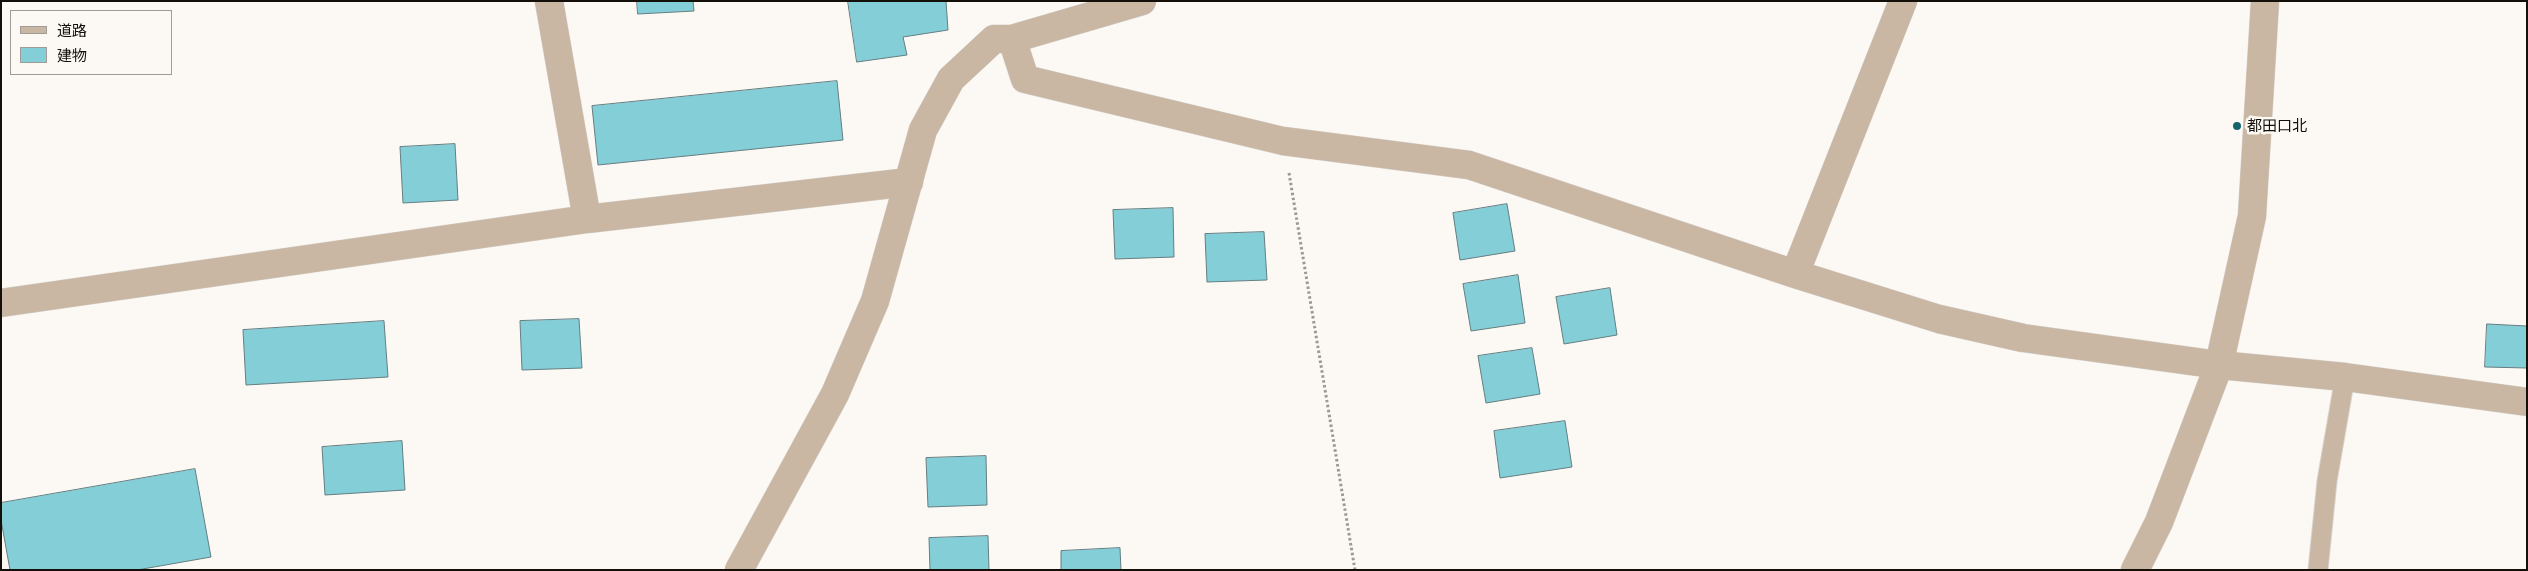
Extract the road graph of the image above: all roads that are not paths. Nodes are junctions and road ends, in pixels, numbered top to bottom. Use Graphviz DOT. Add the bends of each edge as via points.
graph roads {
  1 [pos="549,1"];
  2 [pos="1142,1"];
  3 [pos="1904,1"];
  4 [pos="2265,1"];
  5 [pos="1012,38"];
  6 [pos="908,182"];
  7 [pos="587,219"];
  8 [pos="1794,274"];
  9 [pos="1,302"];
  10 [pos="2219,365"];
  11 [pos="2346,377"];
  12 [pos="2527,402"];
  13 [pos="739,570"];
  14 [pos="2135,570"];
  15 [pos="2318,570"];
  1 -- 7 [label="street"];
  2 -- 5 [label="street"];
  3 -- 8 [label="street"];
  4 -- 10 [label="street" via="2252,216"];
  5 -- 6 [label="street" via="994,38 951,79 923,130"];
  5 -- 8 [label="street" via="1025,79 1283,141 1469,165"];
  6 -- 7 [label="street"];
  6 -- 13 [label="street" via="875,301 835,394"];
  7 -- 9 [label="street"];
  8 -- 10 [label="street" via="1939,319 2022,338"];
  10 -- 11 [label="street"];
  10 -- 14 [label="street" via="2159,522"];
  11 -- 12 [label="street"];
  11 -- 15 [label="lane" via="2327,481"];
}
